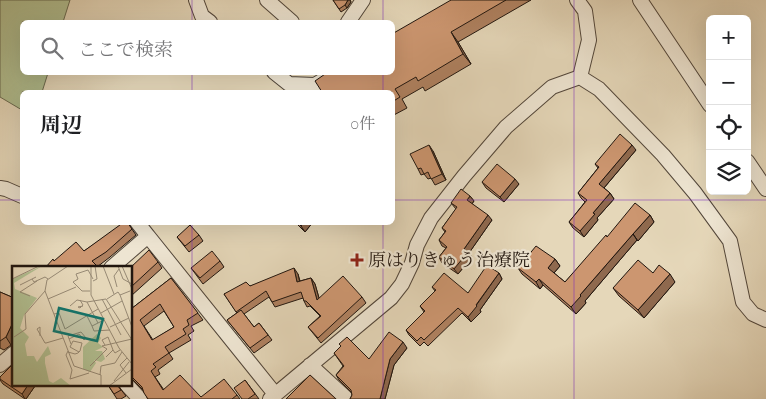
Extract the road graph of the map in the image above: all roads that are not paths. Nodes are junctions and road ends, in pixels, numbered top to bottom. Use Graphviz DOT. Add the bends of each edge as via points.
graph roads {
  1 [pos="196,0"];
  2 [pos="267,0"];
  3 [pos="363,0"];
  4 [pos="577,0"];
  5 [pos="640,0"];
  6 [pos="207,20"];
  7 [pos="290,20"];
  8 [pos="349,20"];
  9 [pos="278,75"];
  10 [pos="331,75"];
  11 [pos="580,77"];
  12 [pos="706,99"];
  13 [pos="751,167"];
  14 [pos="0,188"];
  15 [pos="766,189"];
  16 [pos="20,195"];
  17 [pos="139,225"];
  18 [pos="148,236"];
  19 [pos="113,266"];
  20 [pos="766,320"];
  21 [pos="12,355"];
  22 [pos="0,365"];
  23 [pos="310,365"];
  24 [pos="128,386"];
  25 [pos="272,397"];
  26 [pos="140,399"];
  27 [pos="347,399"];
  1 -- 6 [label="street" via="202,16"];
  2 -- 7 [label="street"];
  3 -- 8 [label="street"];
  4 -- 11 [label="street" via="584,11 589,40"];
  5 -- 12 [label="street"];
  9 -- 10 [label="street" via="288,84 314,85"];
  11 -- 20 [label="street" via="600,89 695,194 730,242 744,302 753,314"];
  11 -- 23 [label="street" via="552,88 506,127 431,218 416,245 402,284 391,298"];
  13 -- 15 [label="street"];
  14 -- 16 [label="street"];
  17 -- 18 [label="street"];
  18 -- 19 [label="street"];
  18 -- 25 [label="street"];
  21 -- 22 [label="street"];
  23 -- 25 [label="street"];
  23 -- 27 [label="street"];
  24 -- 26 [label="street"];
}
